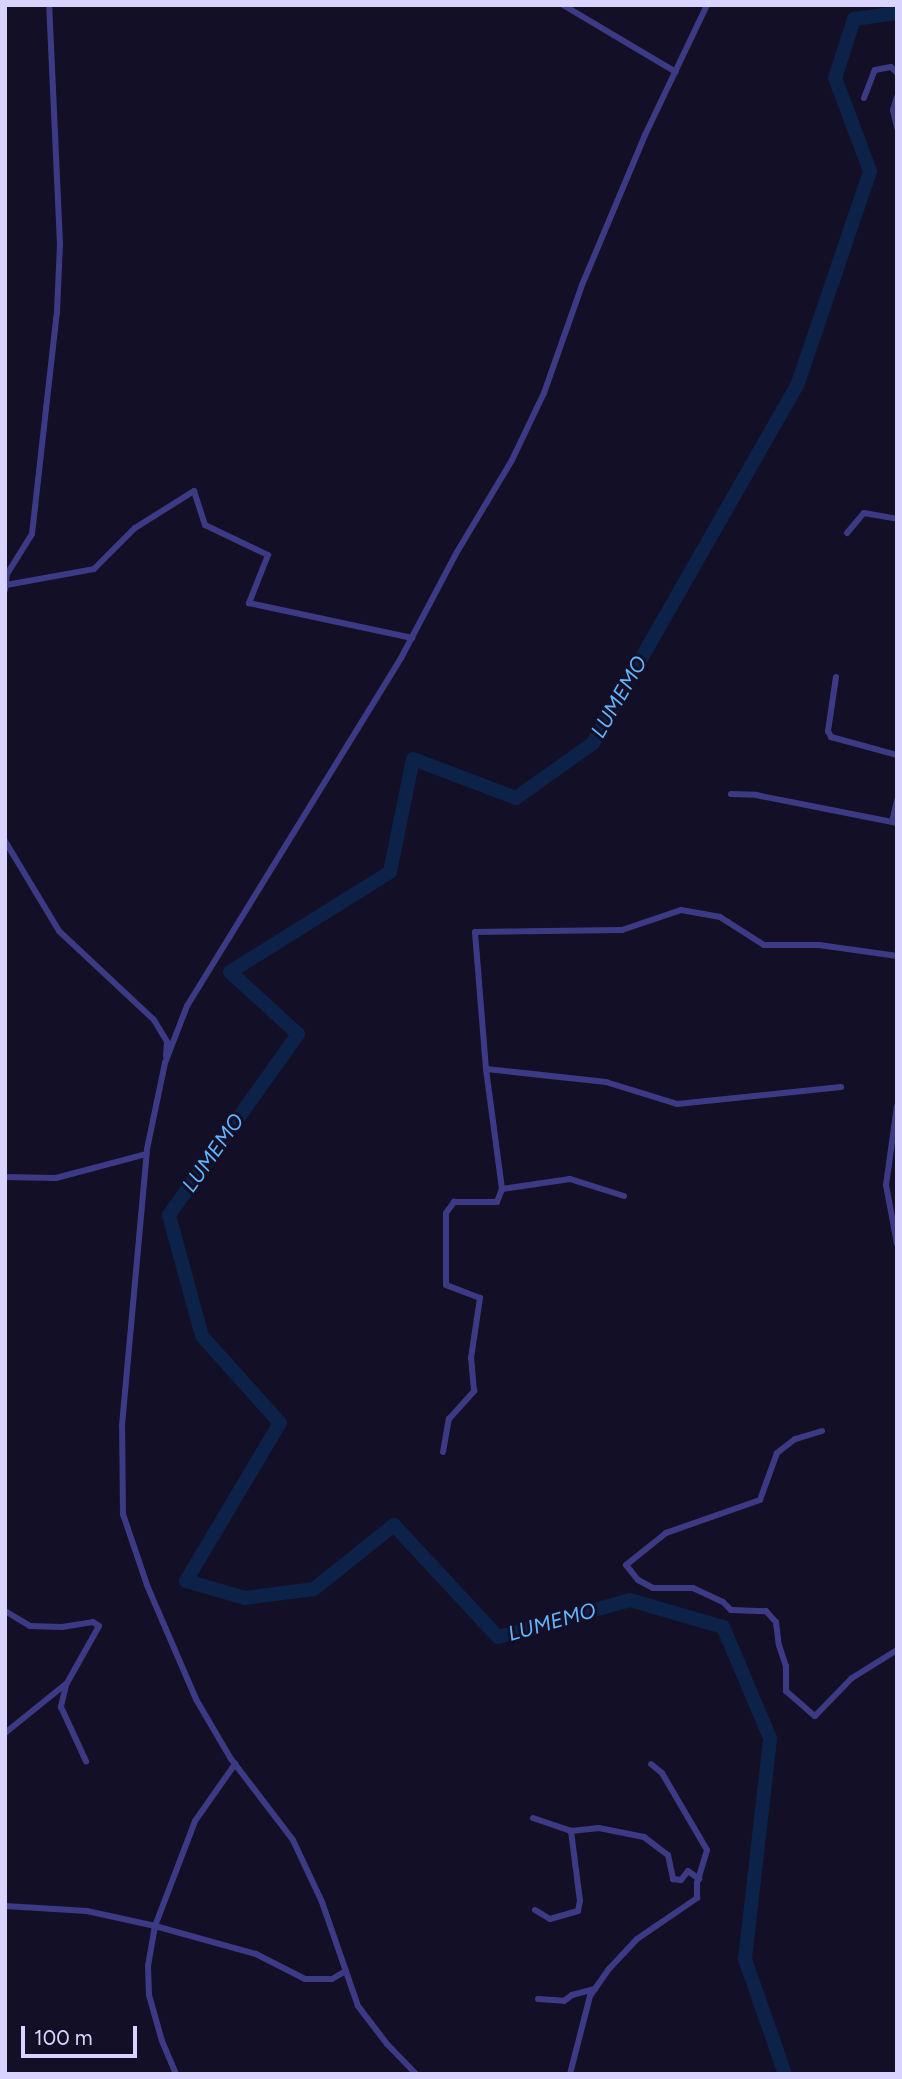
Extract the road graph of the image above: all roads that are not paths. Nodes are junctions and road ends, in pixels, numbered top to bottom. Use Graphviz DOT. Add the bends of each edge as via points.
graph roads {
  1 [pos="49,5"];
  2 [pos="562,5"];
  3 [pos="707,5"];
  4 [pos="676,72"];
  5 [pos="897,73"];
  6 [pos="864,97"];
  7 [pos="897,97"];
  8 [pos="897,128"];
  9 [pos="897,519"];
  10 [pos="847,533"];
  11 [pos="6,574"];
  12 [pos="6,587"];
  13 [pos="412,638"];
  14 [pos="835,677"];
  15 [pos="897,755"];
  16 [pos="732,794"];
  17 [pos="897,801"];
  18 [pos="895,822"];
  19 [pos="5,841"];
  20 [pos="897,956"];
  21 [pos="165,1063"];
  22 [pos="486,1069"];
  23 [pos="841,1087"];
  24 [pos="897,1106"];
  25 [pos="146,1154"];
  26 [pos="888,1171"];
  27 [pos="897,1172"];
  28 [pos="5,1177"];
  29 [pos="502,1189"];
  30 [pos="624,1196"];
  31 [pos="897,1244"];
  32 [pos="822,1431"];
  33 [pos="443,1452"];
  34 [pos="5,1612"];
  35 [pos="897,1650"];
  36 [pos="67,1683"];
  37 [pos="5,1733"];
  38 [pos="86,1761"];
  39 [pos="235,1764"];
  40 [pos="651,1764"];
  41 [pos="533,1818"];
  42 [pos="571,1830"];
  43 [pos="699,1879"];
  44 [pos="5,1906"];
  45 [pos="535,1910"];
  46 [pos="155,1926"];
  47 [pos="346,1971"];
  48 [pos="595,1989"];
  49 [pos="538,1999"];
  50 [pos="176,2074"];
  51 [pos="416,2074"];
  52 [pos="570,2074"];
  1 -- 11 [label="street" via="60,244 57,312 32,534"];
  2 -- 4 [label="street"];
  3 -- 4 [label="street"];
  4 -- 13 [label="street" via="582,285 544,393 512,460"];
  5 -- 6 [label="street" via="891,67 875,70"];
  7 -- 8 [label="street" via="893,110"];
  9 -- 10 [label="street" via="864,513"];
  11 -- 12 [label="street"];
  12 -- 13 [label="street" via="94,569 135,528 194,491 205,525 268,555 249,603"];
  13 -- 21 [label="street" via="187,1006"];
  14 -- 15 [label="street" via="831,737"];
  16 -- 18 [label="street"];
  17 -- 18 [label="street"];
  19 -- 21 [label="street" via="59,931 154,1020 167,1042"];
  20 -- 22 [label="street" via="819,945 764,945 720,917 681,911 622,930 475,932"];
  21 -- 25 [label="street"];
  22 -- 23 [label="street" via="606,1082 677,1104"];
  22 -- 29 [label="street"];
  24 -- 26 [label="street"];
  25 -- 28 [label="street" via="56,1178"];
  25 -- 39 [label="street" via="122,1425 123,1514 146,1585 197,1699"];
  26 -- 27 [label="street"];
  26 -- 31 [label="street" via="886,1185"];
  29 -- 30 [label="street" via="570,1179"];
  29 -- 33 [label="street" via="497,1202 453,1202 446,1213 446,1285 480,1298 471,1358 474,1391 449,1419"];
  32 -- 35 [label="street" via="795,1439 777,1452 761,1500 666,1533 625,1565 653,1588 692,1588 732,1611 766,1611 776,1622 786,1666 786,1691 815,1716 852,1678"];
  34 -- 36 [label="street" via="30,1626 99,1625"];
  36 -- 37 [label="street"];
  36 -- 38 [label="street" via="61,1707"];
  39 -- 46 [label="street" via="195,1821"];
  39 -- 47 [label="street" via="293,1840 322,1902"];
  40 -- 43 [label="street" via="662,1773 707,1850"];
  41 -- 42 [label="street"];
  42 -- 43 [label="street" via="599,1828 644,1837 668,1855 673,1879 681,1880 688,1871"];
  42 -- 45 [label="street" via="578,1911 550,1919"];
  43 -- 48 [label="street" via="697,1898 637,1939"];
  44 -- 46 [label="street" via="87,1911"];
  46 -- 47 [label="street" via="256,1954 305,1979 332,1979"];
  46 -- 50 [label="street" via="148,1966 149,1995"];
  47 -- 51 [label="street" via="358,2006"];
  48 -- 49 [label="street" via="564,2001"];
  48 -- 52 [label="street"];
}
